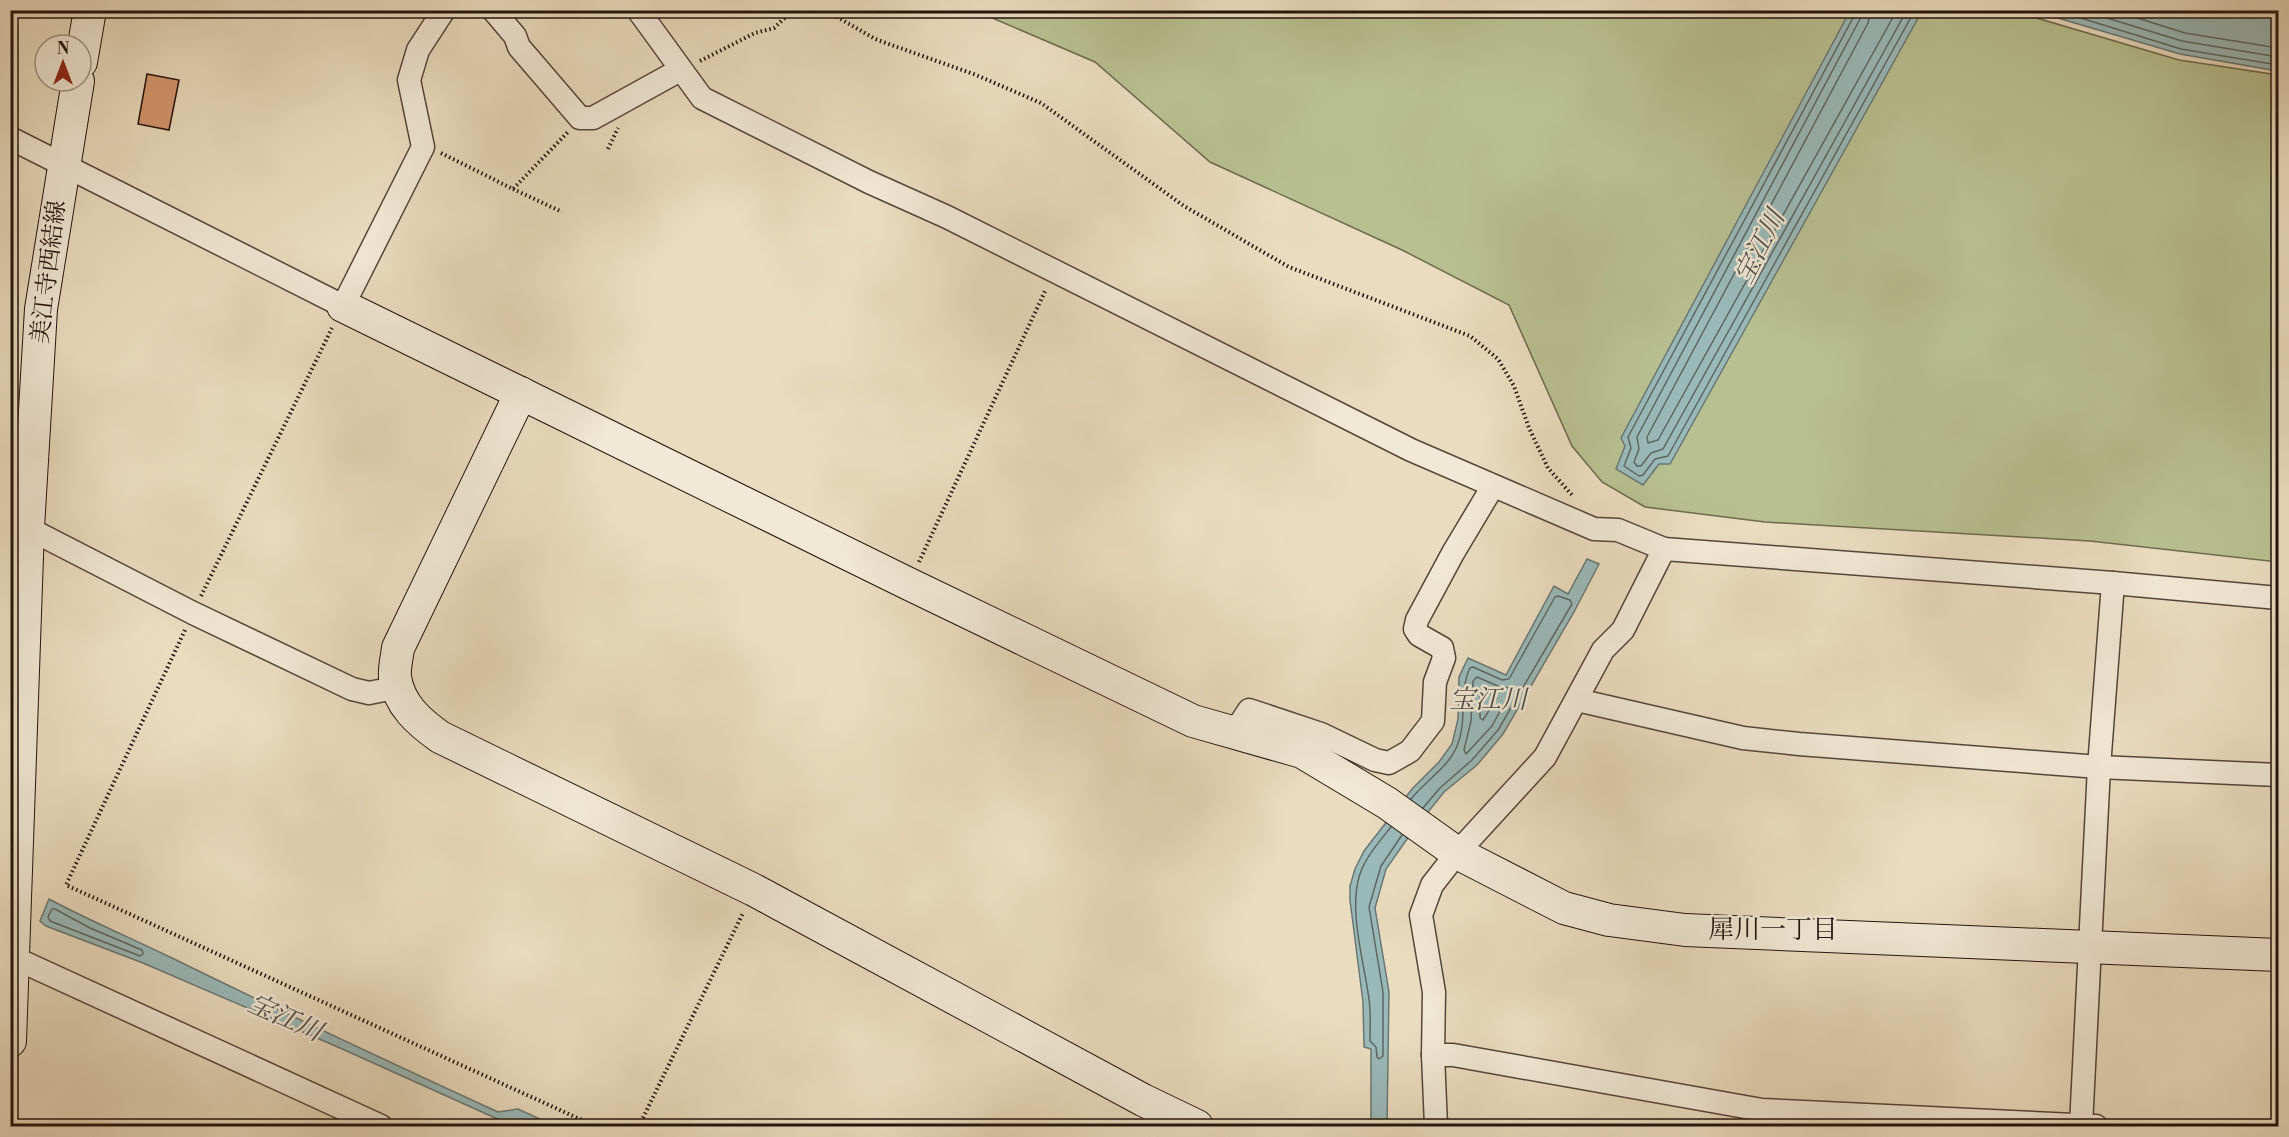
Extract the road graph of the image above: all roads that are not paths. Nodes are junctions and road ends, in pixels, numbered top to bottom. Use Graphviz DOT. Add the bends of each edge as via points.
graph roads {
  1 [pos="90,10"];
  2 [pos="444,10"];
  3 [pos="493,10"];
  4 [pos="638,10"];
  5 [pos="86,33"];
  6 [pos="680,70"];
  7 [pos="76,93"];
  8 [pos="10,138"];
  9 [pos="64,165"];
  10 [pos="343,306"];
  11 [pos="521,393"];
  12 [pos="1493,486"];
  13 [pos="19,524"];
  14 [pos="1664,549"];
  15 [pos="2112,583"];
  16 [pos="2278,598"];
  17 [pos="399,687"];
  18 [pos="1577,700"];
  19 [pos="1234,733"];
  20 [pos="2099,767"];
  21 [pos="2278,775"];
  22 [pos="1451,848"];
  23 [pos="2089,946"];
  24 [pos="2278,955"];
  25 [pos="12,957"];
  26 [pos="11,1033"];
  27 [pos="10,1041"];
  28 [pos="1433,1055"];
  29 [pos="381,1126"];
  30 [pos="1197,1126"];
  31 [pos="1436,1126"];
  32 [pos="2081,1126"];
  33 [pos="2096,1126"];
  1 -- 5 [label="street"];
  2 -- 10 [label="street" via="418,50 409,80 423,147"];
  3 -- 6 [label="street" via="580,118 593,118"];
  4 -- 6 [label="street"];
  6 -- 12 [label="street" via="702,98 1411,450"];
  7 -- 9 [label="street, 美江寺西結線"];
  8 -- 9 [label="street"];
  9 -- 10 [label="street"];
  9 -- 13 [label="street, 美江寺西結線" via="41,309"];
  10 -- 11 [label="street"];
  11 -- 17 [label="street" via="398,648 395,677"];
  11 -- 19 [label="street" via="1193,721"];
  12 -- 14 [label="street" via="1594,529 1618,530"];
  12 -- 19 [label="street" via="1414,629 1442,648 1443,658 1435,682 1433,721 1410,751 1389,763 1375,760 1321,735 1249,710"];
  13 -- 17 [label="street" via="352,689 369,693"];
  13 -- 25 [label="street, 美江寺西結線"];
  14 -- 15 [label="street"];
  14 -- 18 [label="street" via="1623,630 1603,650"];
  15 -- 16 [label="street"];
  15 -- 20 [label="street"];
  17 -- 30 [label="street" via="413,717 440,737 754,890"];
  18 -- 20 [label="street" via="1743,738"];
  18 -- 22 [label="street" via="1545,757"];
  19 -- 22 [label="street" via="1302,752 1387,802"];
  20 -- 21 [label="street"];
  20 -- 23 [label="street"];
  22 -- 23 [label="street" via="1564,908 1609,920 1685,930"];
  22 -- 28 [label="street" via="1421,915 1434,992"];
  23 -- 24 [label="street"];
  23 -- 32 [label="street"];
  25 -- 26 [label="street, 美江寺西結線"];
  25 -- 29 [label="street"];
  26 -- 27 [label="street, 美江寺西結線"];
  28 -- 31 [label="street"];
  28 -- 32 [label="street" via="1453,1055 1762,1110"];
  32 -- 33 [label="street"];
}
